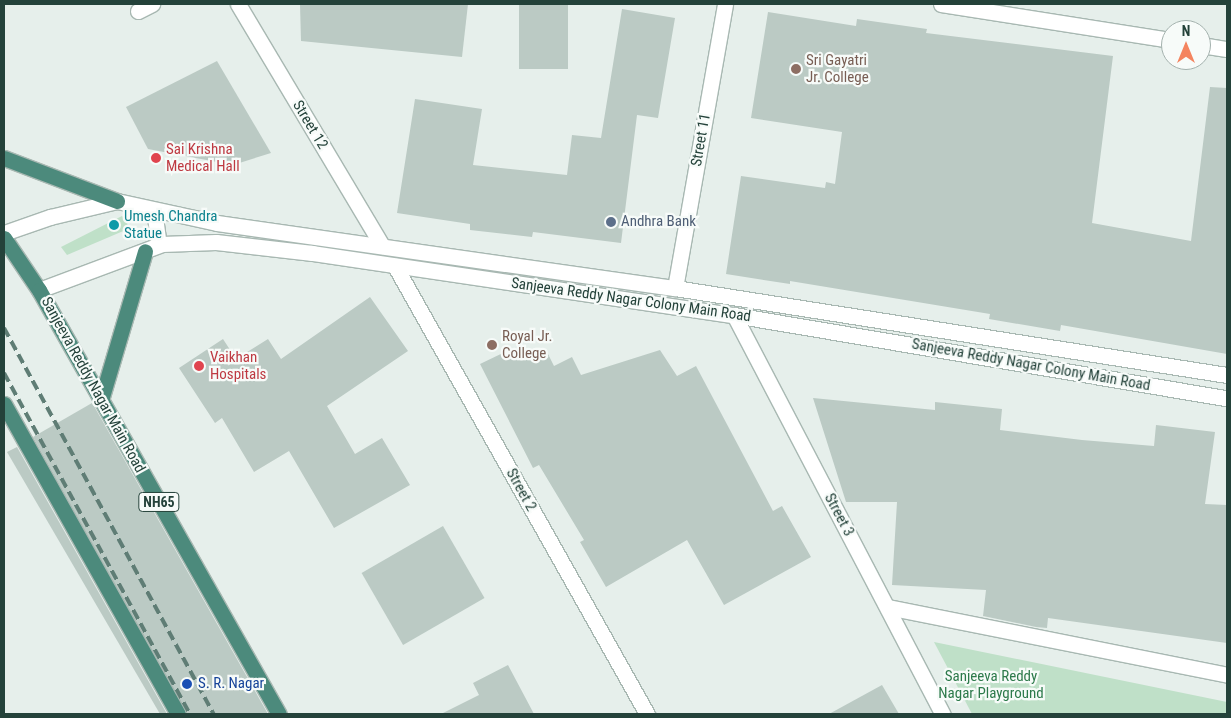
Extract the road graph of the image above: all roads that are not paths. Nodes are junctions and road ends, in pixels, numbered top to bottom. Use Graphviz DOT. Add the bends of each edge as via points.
graph roads {
  1 [pos="238,4"];
  2 [pos="725,4"];
  3 [pos="941,4"];
  4 [pos="960,5"];
  5 [pos="1161,38"];
  6 [pos="1211,47"];
  7 [pos="1227,49"];
  8 [pos="4,158"];
  9 [pos="117,201"];
  10 [pos="154,210"];
  11 [pos="4,233"];
  12 [pos="4,238"];
  13 [pos="382,246"];
  14 [pos="152,248"];
  15 [pos="394,266"];
  16 [pos="676,282"];
  17 [pos="39,290"];
  18 [pos="734,315"];
  19 [pos="1227,375"];
  20 [pos="1227,398"];
  21 [pos="101,400"];
  22 [pos="4,404"];
  23 [pos="888,608"];
  24 [pos="1227,675"];
  25 [pos="178,714"];
  26 [pos="279,714"];
  27 [pos="647,714"];
  28 [pos="943,714"];
  1 -- 13 [label="main road, Street 12"];
  2 -- 16 [label="main road, Street 11"];
  3 -- 4 [label="main road"];
  4 -- 5 [label="main road"];
  6 -- 7 [label="main road"];
  8 -- 9 [label="highway"];
  9 -- 10 [label="main road, Sanjeeva Reddy Nagar Colony Main Road"];
  9 -- 11 [label="main road" via="50,217"];
  10 -- 13 [label="main road, Sanjeeva Reddy Nagar Colony Main Road" via="217,223"];
  10 -- 14 [label="main road"];
  12 -- 17 [label="highway, NH65"];
  13 -- 16 [label="main road, Sanjeeva Reddy Nagar Colony Main Road"];
  14 -- 15 [label="main road, Sanjeeva Reddy Nagar Colony Main Road" via="216,242"];
  14 -- 17 [label="main road, Sanjeeva Reddy Nagar Colony Main Road"];
  14 -- 21 [label="highway"];
  15 -- 18 [label="main road, Sanjeeva Reddy Nagar Colony Main Road"];
  15 -- 27 [label="main road, Street 2"];
  16 -- 19 [label="main road, Sanjeeva Reddy Nagar Colony Main Road"];
  17 -- 21 [label="highway, Sanjeeva Reddy Nagar Main Road / NH65"];
  18 -- 20 [label="main road, Sanjeeva Reddy Nagar Colony Main Road"];
  18 -- 23 [label="main road, Street 3"];
  21 -- 26 [label="highway, Sanjeeva Reddy Nagar Main Road / NH65"];
  22 -- 25 [label="highway"];
  23 -- 24 [label="main road"];
  23 -- 28 [label="main road, Street 3"];
}
